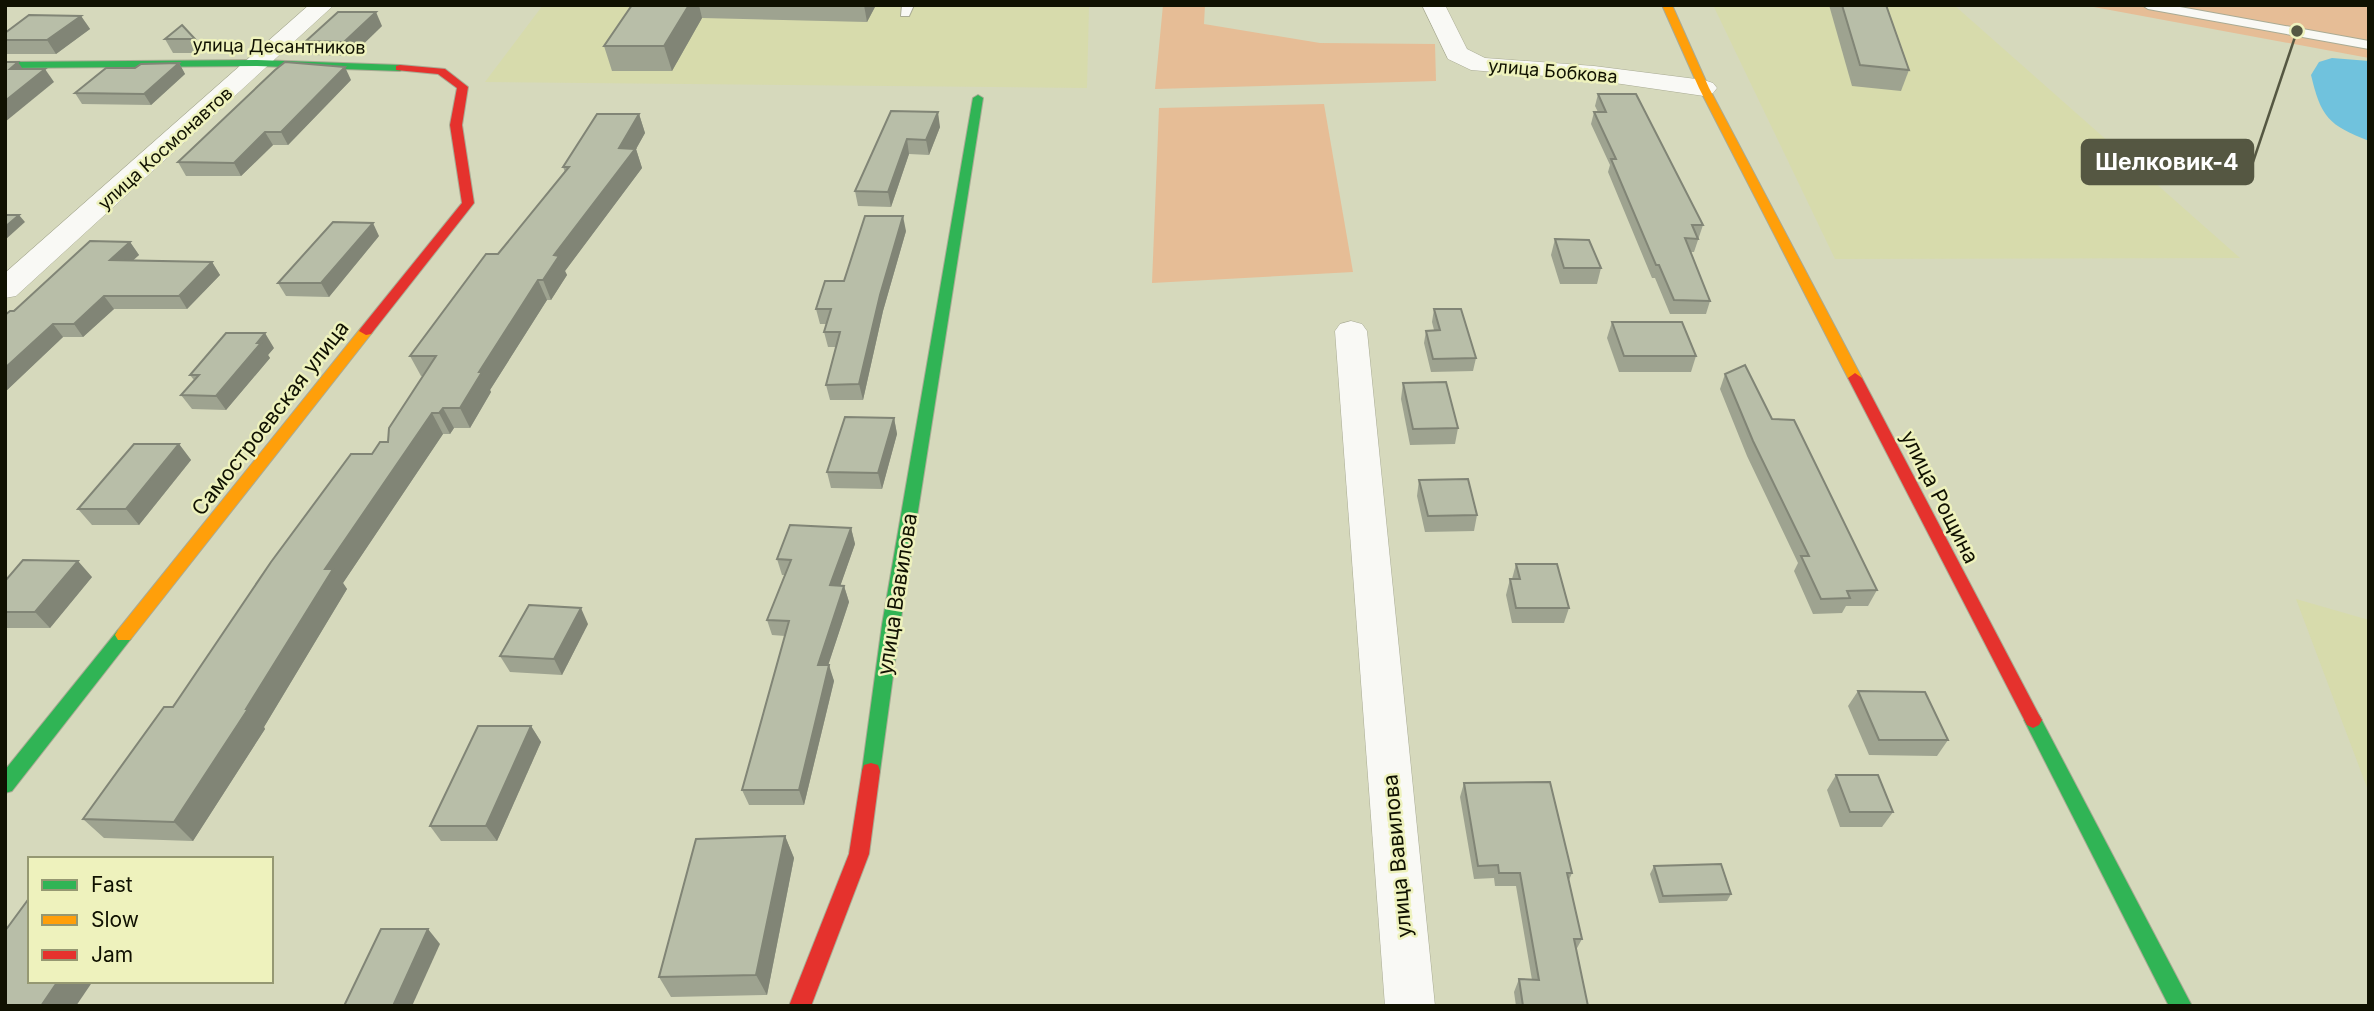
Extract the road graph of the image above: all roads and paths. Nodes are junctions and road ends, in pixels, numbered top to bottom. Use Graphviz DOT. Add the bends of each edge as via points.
graph roads {
  1 [pos="323,5"];
  2 [pos="1433,5"];
  3 [pos="1667,5"];
  4 [pos="2148,5"];
  5 [pos="2369,45"];
  6 [pos="257,63"];
  7 [pos="5,65"];
  8 [pos="426,69"];
  9 [pos="1704,88"];
  10 [pos="978,98"];
  11 [pos="5,289"];
  12 [pos="1350,331"];
  13 [pos="5,785"];
  14 [pos="800,1006"];
  15 [pos="1410,1006"];
  16 [pos="2181,1006"];
  1 -- 6 [label="street, улица Космонавтов"];
  2 -- 9 [label="street, улица Бобкова" via="1457,54 1480,65"];
  3 -- 9 [label="street, улица Рощина"];
  4 -- 5 [label="lane"];
  6 -- 7 [label="street, улица Десантников"];
  6 -- 8 [label="street, улица Десантников"];
  6 -- 11 [label="street, улица Космонавтов"];
  8 -- 13 [label="street, Самостроевская улица" via="441,71 463,87 456,125 468,203"];
  9 -- 16 [label="street, улица Рощина"];
  10 -- 14 [label="street, улица Вавилова" via="891,625 859,854"];
  12 -- 15 [label="street, улица Вавилова"];
}
